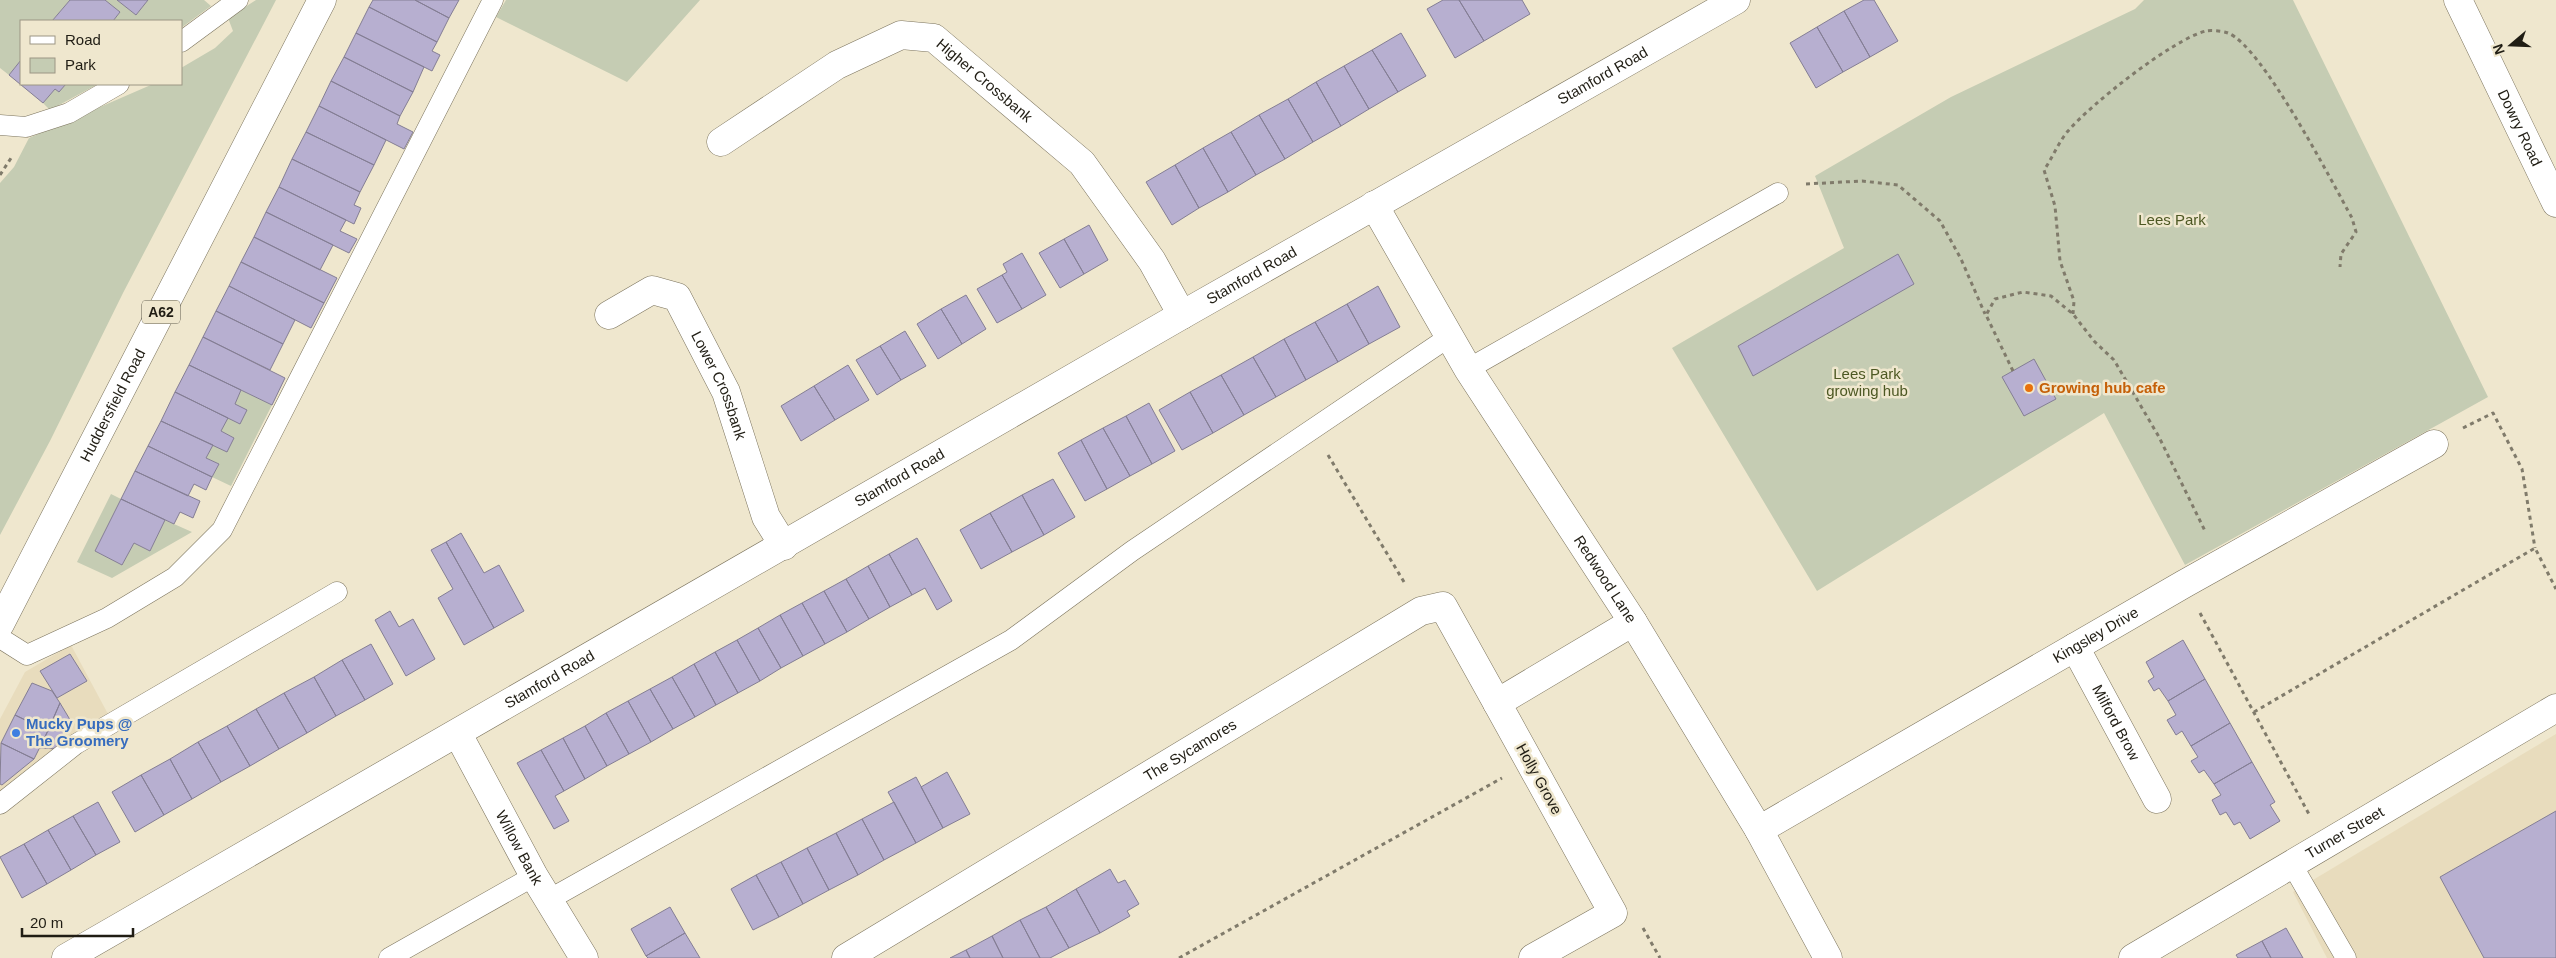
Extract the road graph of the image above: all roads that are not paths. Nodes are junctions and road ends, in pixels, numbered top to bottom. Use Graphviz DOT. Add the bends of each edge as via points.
graph roads {
  1 [pos="238,0"];
  2 [pos="322,0"];
  3 [pos="493,0"];
  4 [pos="1736,0"];
  5 [pos="2458,0"];
  6 [pos="182,41"];
  7 [pos="117,85"];
  8 [pos="0,125"];
  9 [pos="721,142"];
  10 [pos="1778,193"];
  11 [pos="2556,203"];
  12 [pos="1374,205"];
  13 [pos="609,315"];
  14 [pos="1182,315"];
  15 [pos="1449,337"];
  16 [pos="1468,369"];
  17 [pos="2434,444"];
  18 [pos="784,546"];
  19 [pos="338,592"];
  20 [pos="1633,622"];
  21 [pos="0,624"];
  22 [pos="0,638"];
  23 [pos="2075,647"];
  24 [pos="1497,703"];
  25 [pos="2556,708"];
  26 [pos="458,734"];
  27 [pos="2157,799"];
  28 [pos="0,804"];
  29 [pos="1759,830"];
  30 [pos="2291,863"];
  31 [pos="534,876"];
  32 [pos="550,899"];
  33 [pos="66,958"];
  34 [pos="389,958"];
  35 [pos="584,958"];
  36 [pos="846,958"];
  37 [pos="1533,958"];
  38 [pos="1828,958"];
  39 [pos="2133,958"];
  40 [pos="2346,958"];
  1 -- 6 [label="lane"];
  2 -- 21 [label="street, Huddersfield Road / A62"];
  3 -- 22 [label="lane" via="222,530 176,576 107,618 27,655"];
  4 -- 12 [label="street, Stamford Road"];
  5 -- 11 [label="street, Dowry Road"];
  7 -- 8 [label="lane" via="69,113 26,127"];
  9 -- 14 [label="street, Higher Crossbank" via="837,65 901,35 934,38 1082,163 1152,261"];
  10 -- 16 [label="lane"];
  12 -- 14 [label="street, Stamford Road"];
  12 -- 15 [label="street, Redwood Lane"];
  13 -- 18 [label="street, Lower Crossbank" via="652,290 677,297 726,392 766,517"];
  14 -- 18 [label="street, Stamford Road"];
  15 -- 16 [label="street, Redwood Lane"];
  15 -- 32 [label="lane" via="1132,551 1011,640"];
  16 -- 20 [label="street, Redwood Lane"];
  17 -- 23 [label="street, Kingsley Drive"];
  18 -- 26 [label="street, Stamford Road"];
  19 -- 28 [label="lane" via="76,744"];
  20 -- 24 [label="street"];
  20 -- 29 [label="street, Redwood Lane"];
  23 -- 27 [label="street, Milford Brow"];
  23 -- 29 [label="street, Kingsley Drive"];
  24 -- 36 [label="street, The Sycamores" via="1442,606 1421,611"];
  24 -- 37 [label="street, Holly Grove" via="1613,913"];
  25 -- 30 [label="street, Turner Street"];
  26 -- 31 [label="street, Willow Bank"];
  26 -- 33 [label="street, Stamford Road"];
  29 -- 38 [label="street, Redwood Lane"];
  30 -- 39 [label="street, Turner Street"];
  30 -- 40 [label="lane"];
  31 -- 32 [label="street, Willow Bank"];
  31 -- 34 [label="lane"];
  32 -- 35 [label="street, Willow Bank"];
}
